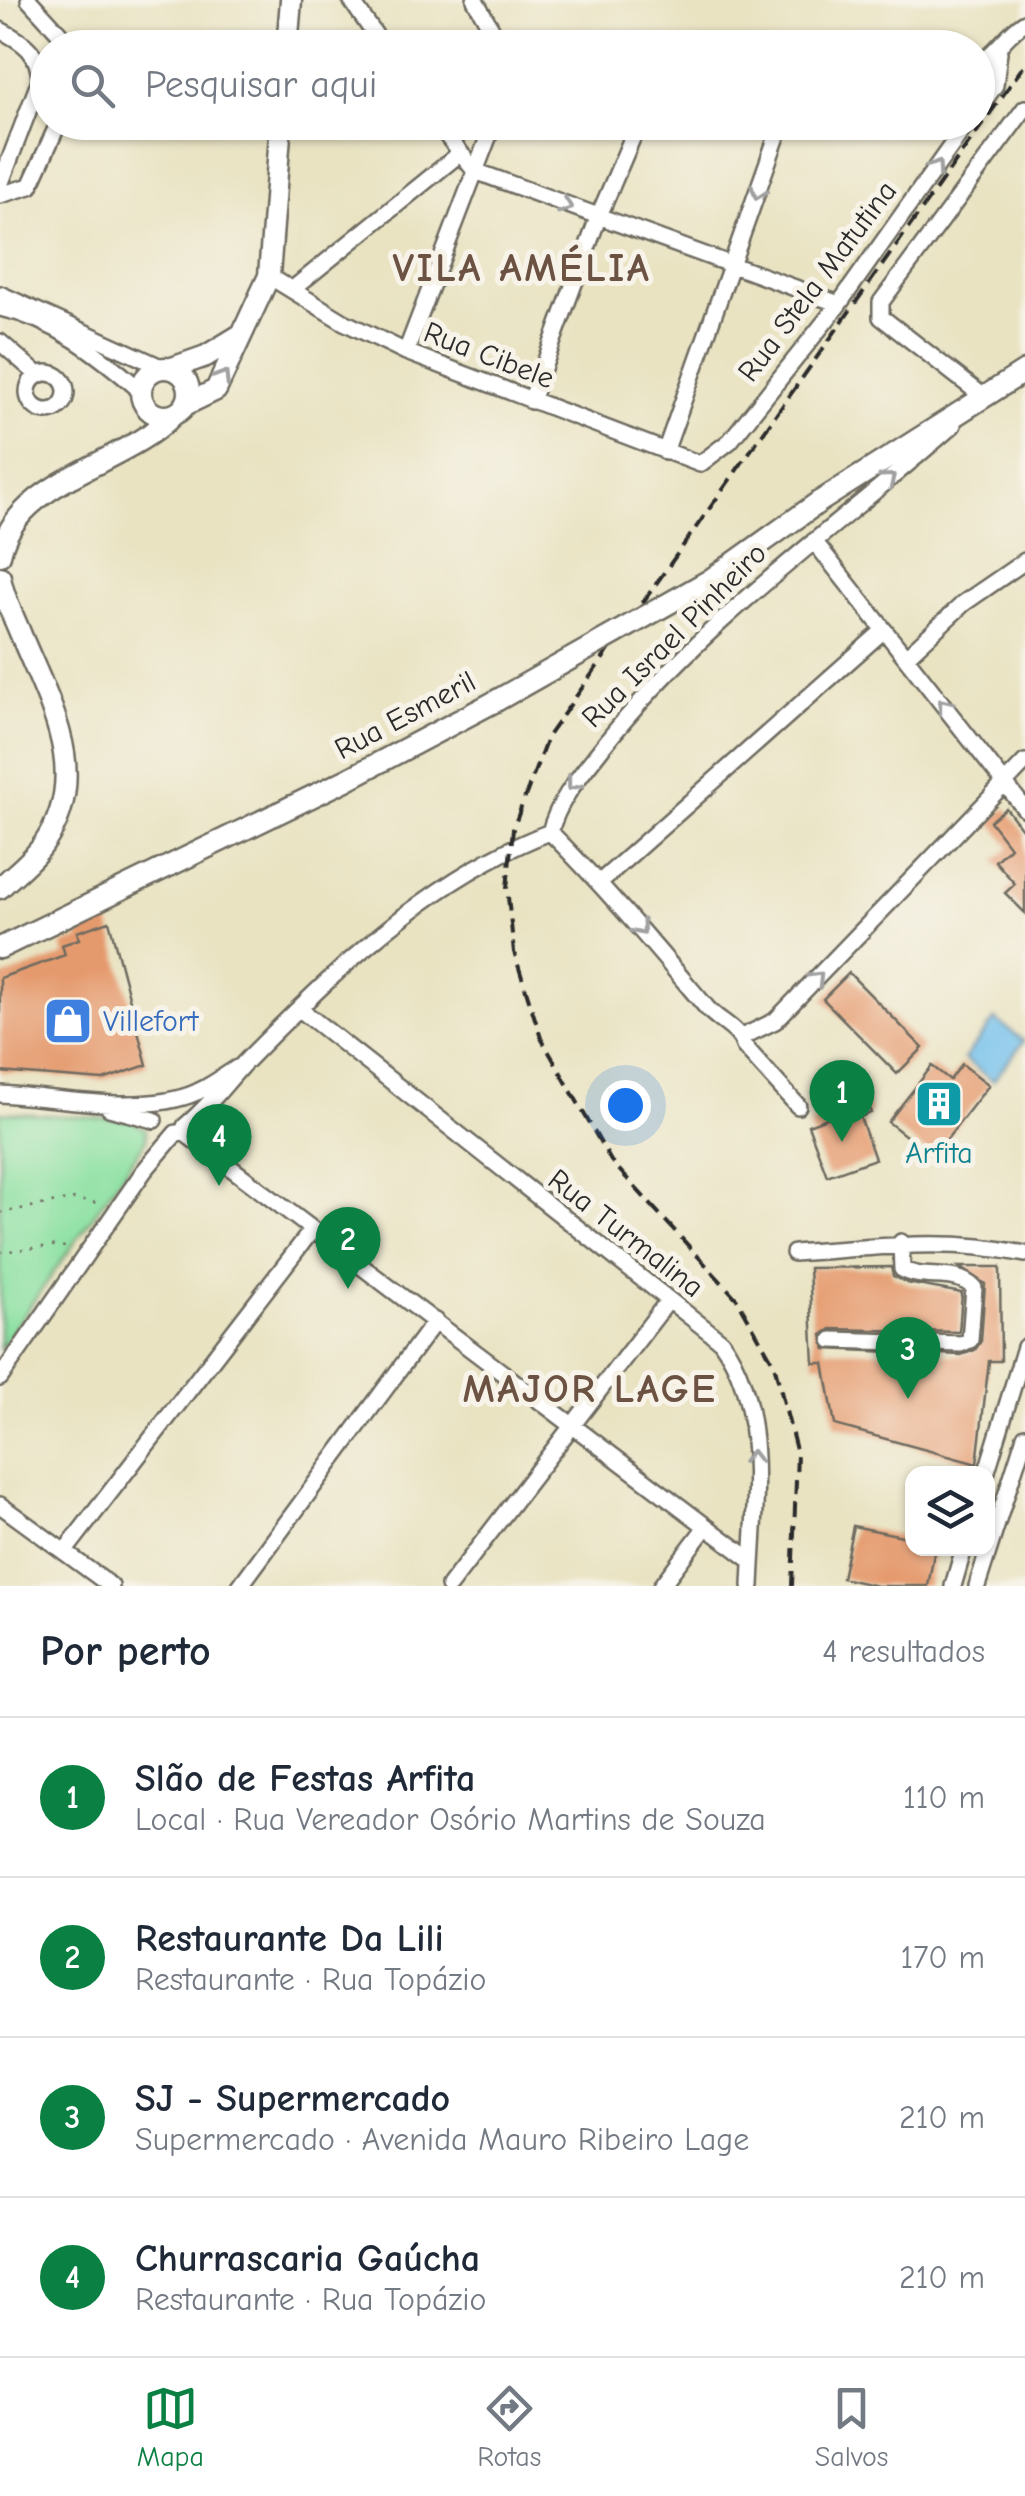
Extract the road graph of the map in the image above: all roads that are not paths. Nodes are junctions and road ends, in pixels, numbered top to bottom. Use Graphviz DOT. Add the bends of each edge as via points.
graph roads {
  1 [pos="29,0"];
  2 [pos="291,0"];
  3 [pos="351,0"];
  4 [pos="475,0"];
  5 [pos="1025,22"];
  6 [pos="0,30"];
  7 [pos="56,30"];
  8 [pos="288,30"];
  9 [pos="372,30"];
  10 [pos="492,30"];
  11 [pos="30,49"];
  12 [pos="999,52"];
  13 [pos="995,54"];
  14 [pos="995,85"];
  15 [pos="30,106"];
  16 [pos="1025,108"];
  17 [pos="51,140"];
  18 [pos="279,140"];
  19 [pos="448,140"];
  20 [pos="487,140"];
  21 [pos="631,140"];
  22 [pos="776,140"];
  23 [pos="955,140"];
  24 [pos="458,154"];
  25 [pos="474,171"];
  26 [pos="0,185"];
  27 [pos="0,195"];
  28 [pos="598,218"];
  29 [pos="733,263"];
  30 [pos="268,276"];
  31 [pos="294,288"];
  32 [pos="0,294"];
  33 [pos="839,304"];
  34 [pos="0,308"];
  35 [pos="242,334"];
  36 [pos="0,342"];
  37 [pos="406,352"];
  38 [pos="167,368"];
  39 [pos="1025,371"];
  40 [pos="38,375"];
  41 [pos="141,396"];
  42 [pos="984,397"];
  43 [pos="531,400"];
  44 [pos="180,410"];
  45 [pos="664,452"];
  46 [pos="119,453"];
  47 [pos="700,464"];
  48 [pos="814,541"];
  49 [pos="0,555"];
  50 [pos="1023,568"];
  51 [pos="0,578"];
  52 [pos="884,630"];
  53 [pos="906,657"];
  54 [pos="1025,762"];
  55 [pos="1004,782"];
  56 [pos="1025,809"];
  57 [pos="550,832"];
  58 [pos="600,882"];
  59 [pos="0,888"];
  60 [pos="0,948"];
  61 [pos="301,1010"];
  62 [pos="742,1037"];
  63 [pos="245,1063"];
  64 [pos="0,1094"];
  65 [pos="169,1100"];
  66 [pos="0,1103"];
  67 [pos="798,1106"];
  68 [pos="155,1123"];
  69 [pos="181,1130"];
  70 [pos="144,1171"];
  71 [pos="312,1230"];
  72 [pos="901,1242"];
  73 [pos="794,1253"];
  74 [pos="1025,1254"];
  75 [pos="668,1300"];
  76 [pos="435,1321"];
  77 [pos="832,1340"];
  78 [pos="1025,1347"];
  79 [pos="0,1378"];
  80 [pos="576,1425"];
  81 [pos="1025,1436"];
  82 [pos="988,1466"];
  83 [pos="0,1505"];
  84 [pos="705,1528"];
  85 [pos="65,1551"];
  86 [pos="962,1556"];
  87 [pos="752,1558"];
  88 [pos="111,1586"];
  89 [pos="240,1586"];
  90 [pos="449,1586"];
  91 [pos="661,1586"];
  92 [pos="751,1586"];
  93 [pos="953,1586"];
  94 [pos="977,1586"];
  1 -- 7 [label="street"];
  2 -- 8 [label="main road"];
  3 -- 9 [label="street"];
  4 -- 10 [label="street"];
  5 -- 12 [label="street"];
  6 -- 11 [label="street"];
  12 -- 13 [label="street"];
  12 -- 14 [label="street"];
  15 -- 26 [label="street"];
  16 -- 42 [label="street" via="881,302 881,318"];
  17 -- 27 [label="street" via="30,186"];
  18 -- 30 [label="main road"];
  19 -- 24 [label="street"];
  20 -- 25 [label="street"];
  21 -- 28 [label="street"];
  22 -- 29 [label="street, one-way"];
  33 -- 23 [label="street, Rua Stela Matutina, one-way"];
  24 -- 25 [label="street"];
  24 -- 31 [label="street"];
  25 -- 28 [label="street, one-way"];
  25 -- 37 [label="street"];
  28 -- 29 [label="street"];
  28 -- 43 [label="street"];
  29 -- 33 [label="street"];
  29 -- 45 [label="street"];
  30 -- 31 [label="street, Rua Cibele"];
  30 -- 35 [label="main road"];
  31 -- 37 [label="street, Rua Cibele"];
  32 -- 38 [label="street"];
  33 -- 47 [label="street, Rua Stela Matutina" via="730,441"];
  34 -- 41 [label="street" via="56,328 98,354"];
  35 -- 38 [label="main road" via="206,356"];
  44 -- 35 [label="main road, one-way" via="216,390"];
  36 -- 40 [label="street"];
  37 -- 43 [label="street, Rua Cibele"];
  38 -- 41 [label="main road" via="151,372"];
  38 -- 44 [label="main road" via="188,383"];
  39 -- 42 [label="main road, Rua Israel Pinheiro"];
  41 -- 44 [label="main road" via="150,411"];
  41 -- 46 [label="main road" via="136,430"];
  48 -- 42 [label="street, Rua Israel Pinheiro, one-way"];
  42 -- 60 [label="main road, Rua Esmeril, bridge" via="710,580 494,702"];
  43 -- 45 [label="street, Rua Cibele"];
  44 -- 46 [label="main road"];
  45 -- 47 [label="street, Rua Cibele"];
  46 -- 49 [label="main road" via="50,491 17,519"];
  48 -- 52 [label="street"];
  48 -- 57 [label="street, Rua Israel Pinheiro, one-way" via="626,716 558,804"];
  50 -- 53 [label="street" via="964,603"];
  51 -- 59 [label="main road" via="66,743 66,777 42,848"];
  52 -- 53 [label="street"];
  52 -- 58 [label="street"];
  55 -- 53 [label="street, one-way"];
  54 -- 55 [label="street"];
  55 -- 56 [label="street"];
  62 -- 55 [label="street, one-way" via="775,1022"];
  57 -- 58 [label="street"];
  57 -- 61 [label="street" via="513,846 401,918"];
  58 -- 62 [label="street, one-way" via="714,1016"];
  61 -- 63 [label="street"];
  61 -- 75 [label="street, Rua Turmalina"];
  62 -- 67 [label="street"];
  63 -- 65 [label="street" via="196,1093"];
  63 -- 69 [label="street" via="221,1096"];
  64 -- 65 [label="street"];
  65 -- 68 [label="street" via="159,1105"];
  65 -- 69 [label="street" via="186,1111"];
  66 -- 68 [label="street" via="118,1108"];
  68 -- 69 [label="street" via="165,1133"];
  68 -- 70 [label="street"];
  69 -- 70 [label="street"];
  69 -- 71 [label="street"];
  70 -- 79 [label="street"];
  71 -- 76 [label="street"];
  71 -- 85 [label="street"];
  72 -- 73 [label="street"];
  72 -- 74 [label="street"];
  72 -- 77 [label="street" via="902,1269 958,1278 974,1288 970,1340"];
  75 -- 80 [label="street"];
  87 -- 75 [label="street, Rua Turmalina, one-way" via="752,1418 740,1368 720,1341"];
  76 -- 80 [label="street"];
  76 -- 89 [label="street"];
  78 -- 82 [label="street"];
  80 -- 84 [label="street"];
  80 -- 90 [label="street"];
  81 -- 94 [label="street"];
  83 -- 85 [label="street"];
  84 -- 87 [label="street"];
  84 -- 91 [label="street"];
  85 -- 88 [label="street"];
  86 -- 93 [label="street"];
  87 -- 92 [label="street, Rua Turmalina"];
}
